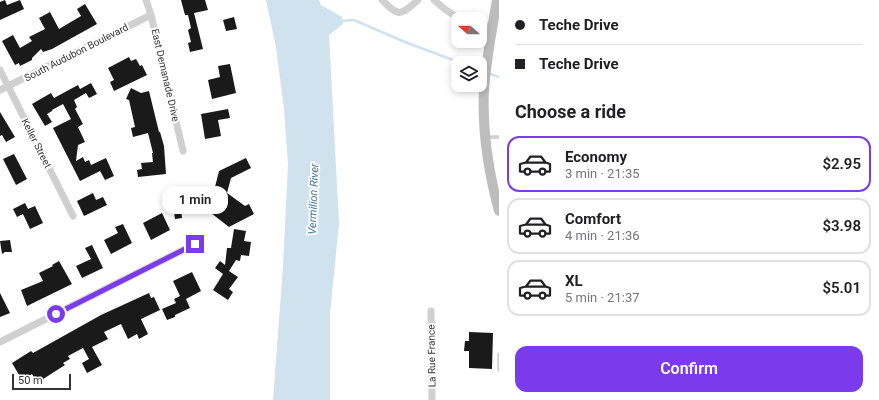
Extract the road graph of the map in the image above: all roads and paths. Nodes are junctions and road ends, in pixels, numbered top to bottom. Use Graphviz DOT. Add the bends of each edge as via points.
graph roads {
  1 [pos="146,0"];
  2 [pos="382,0"];
  3 [pos="418,0"];
  4 [pos="434,0"];
  5 [pos="497,0"];
  6 [pos="497,12"];
  7 [pos="451,13"];
  8 [pos="151,14"];
  9 [pos="487,26"];
  10 [pos="492,27"];
  11 [pos="0,70"];
  12 [pos="8,86"];
  13 [pos="0,90"];
  14 [pos="486,137"];
  15 [pos="499,137"];
  16 [pos="183,151"];
  17 [pos="499,211"];
  18 [pos="73,216"];
  19 [pos="195,244"];
  20 [pos="431,311"];
  21 [pos="0,342"];
  22 [pos="499,354"];
  23 [pos="499,370"];
  24 [pos="432,400"];
  1 -- 8 [label="street, East Demanade Drive"];
  2 -- 3 [label="street" via="398,13 406,11"];
  4 -- 7 [label="street"];
  5 -- 6 [label="main road"];
  6 -- 10 [label="main road"];
  8 -- 12 [label="street, South Audubon Boulevard"];
  8 -- 16 [label="street, East Demanade Drive"];
  9 -- 10 [label="street"];
  10 -- 14 [label="main road" via="484,92"];
  11 -- 12 [label="street, Keller Street"];
  12 -- 13 [label="street, South Audubon Boulevard"];
  12 -- 18 [label="street, Keller Street"];
  14 -- 15 [label="lane"];
  14 -- 17 [label="main road"];
  19 -- 21 [label="street"];
  20 -- 24 [label="street, La Rue France"];
  22 -- 23 [label="lane"];
}
